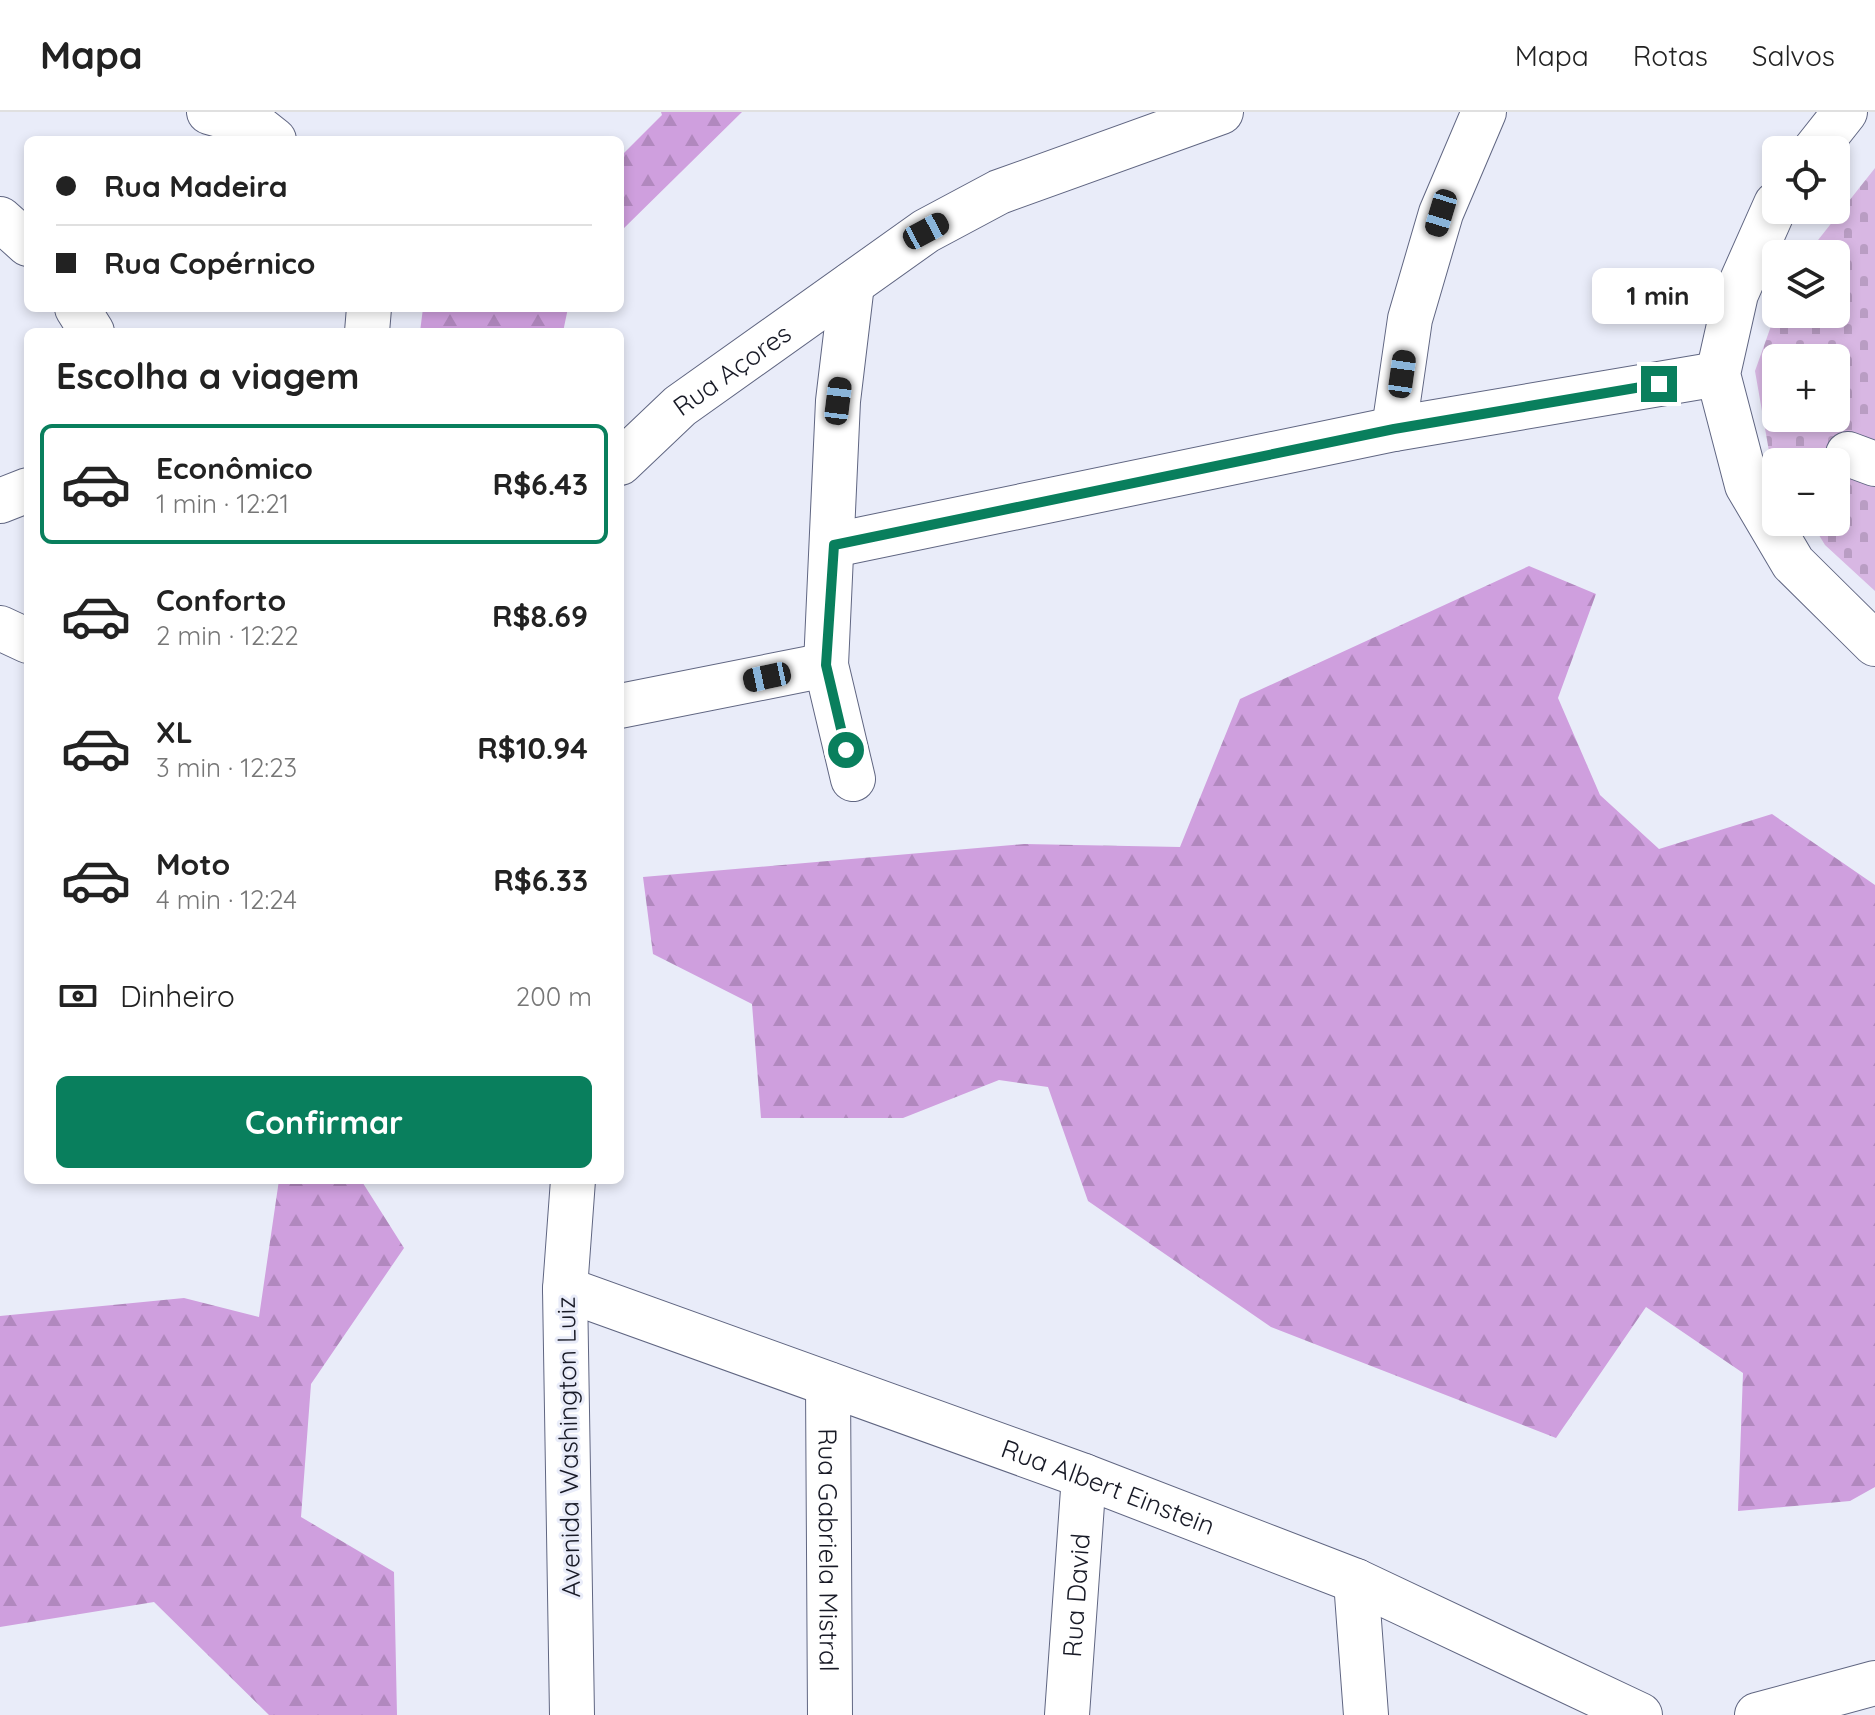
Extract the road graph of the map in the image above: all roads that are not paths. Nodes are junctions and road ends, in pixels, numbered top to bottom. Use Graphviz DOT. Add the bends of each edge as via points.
graph roads {
  1 [pos="209,112"];
  2 [pos="1221,112"];
  3 [pos="1484,112"];
  4 [pos="1845,112"];
  5 [pos="269,136"];
  6 [pos="1826,136"];
  7 [pos="0,219"];
  8 [pos="1767,224"];
  9 [pos="24,240"];
  10 [pos="852,284"];
  11 [pos="1718,374"];
  12 [pos="1394,429"];
  13 [pos="624,459"];
  14 [pos="24,492"];
  15 [pos="0,501"];
  16 [pos="834,545"];
  17 [pos="0,628"];
  18 [pos="24,639"];
  19 [pos="1875,644"];
  20 [pos="826,665"];
  21 [pos="624,705"];
  22 [pos="853,779"];
  23 [pos="573,1184"];
  24 [pos="565,1289"];
  25 [pos="828,1384"];
  26 [pos="1084,1476"];
  27 [pos="1356,1581"];
  28 [pos="1875,1683"];
  29 [pos="572,1715"];
  30 [pos="830,1715"];
  31 [pos="1067,1715"];
  32 [pos="1366,1715"];
  33 [pos="1640,1715"];
  34 [pos="1757,1715"];
  1 -- 5 [label="street" via="255,125"];
  2 -- 10 [label="street, Rua Açores" via="999,192 926,231"];
  3 -- 12 [label="street" via="1441,213 1410,319"];
  4 -- 6 [label="street"];
  7 -- 9 [label="street"];
  8 -- 11 [label="street" via="1736,294"];
  10 -- 13 [label="street, Rua Açores" via="680,406"];
  10 -- 16 [label="street" via="838,401"];
  11 -- 12 [label="street"];
  11 -- 19 [label="street" via="1747,485 1793,563"];
  12 -- 16 [label="street"];
  14 -- 15 [label="street"];
  16 -- 20 [label="street"];
  17 -- 18 [label="street"];
  20 -- 21 [label="street"];
  20 -- 22 [label="street"];
  23 -- 24 [label="street, Avenida Washington Luiz"];
  24 -- 25 [label="street, Rua Albert Einstein"];
  24 -- 29 [label="street, Avenida Washington Luiz"];
  25 -- 26 [label="street, Rua Albert Einstein"];
  25 -- 30 [label="street, Rua Gabriela Mistral"];
  26 -- 27 [label="street, Rua Albert Einstein"];
  26 -- 31 [label="street, Rua David"];
  27 -- 32 [label="street"];
  27 -- 33 [label="street, Rua Albert Einstein"];
  28 -- 34 [label="street"];
}
